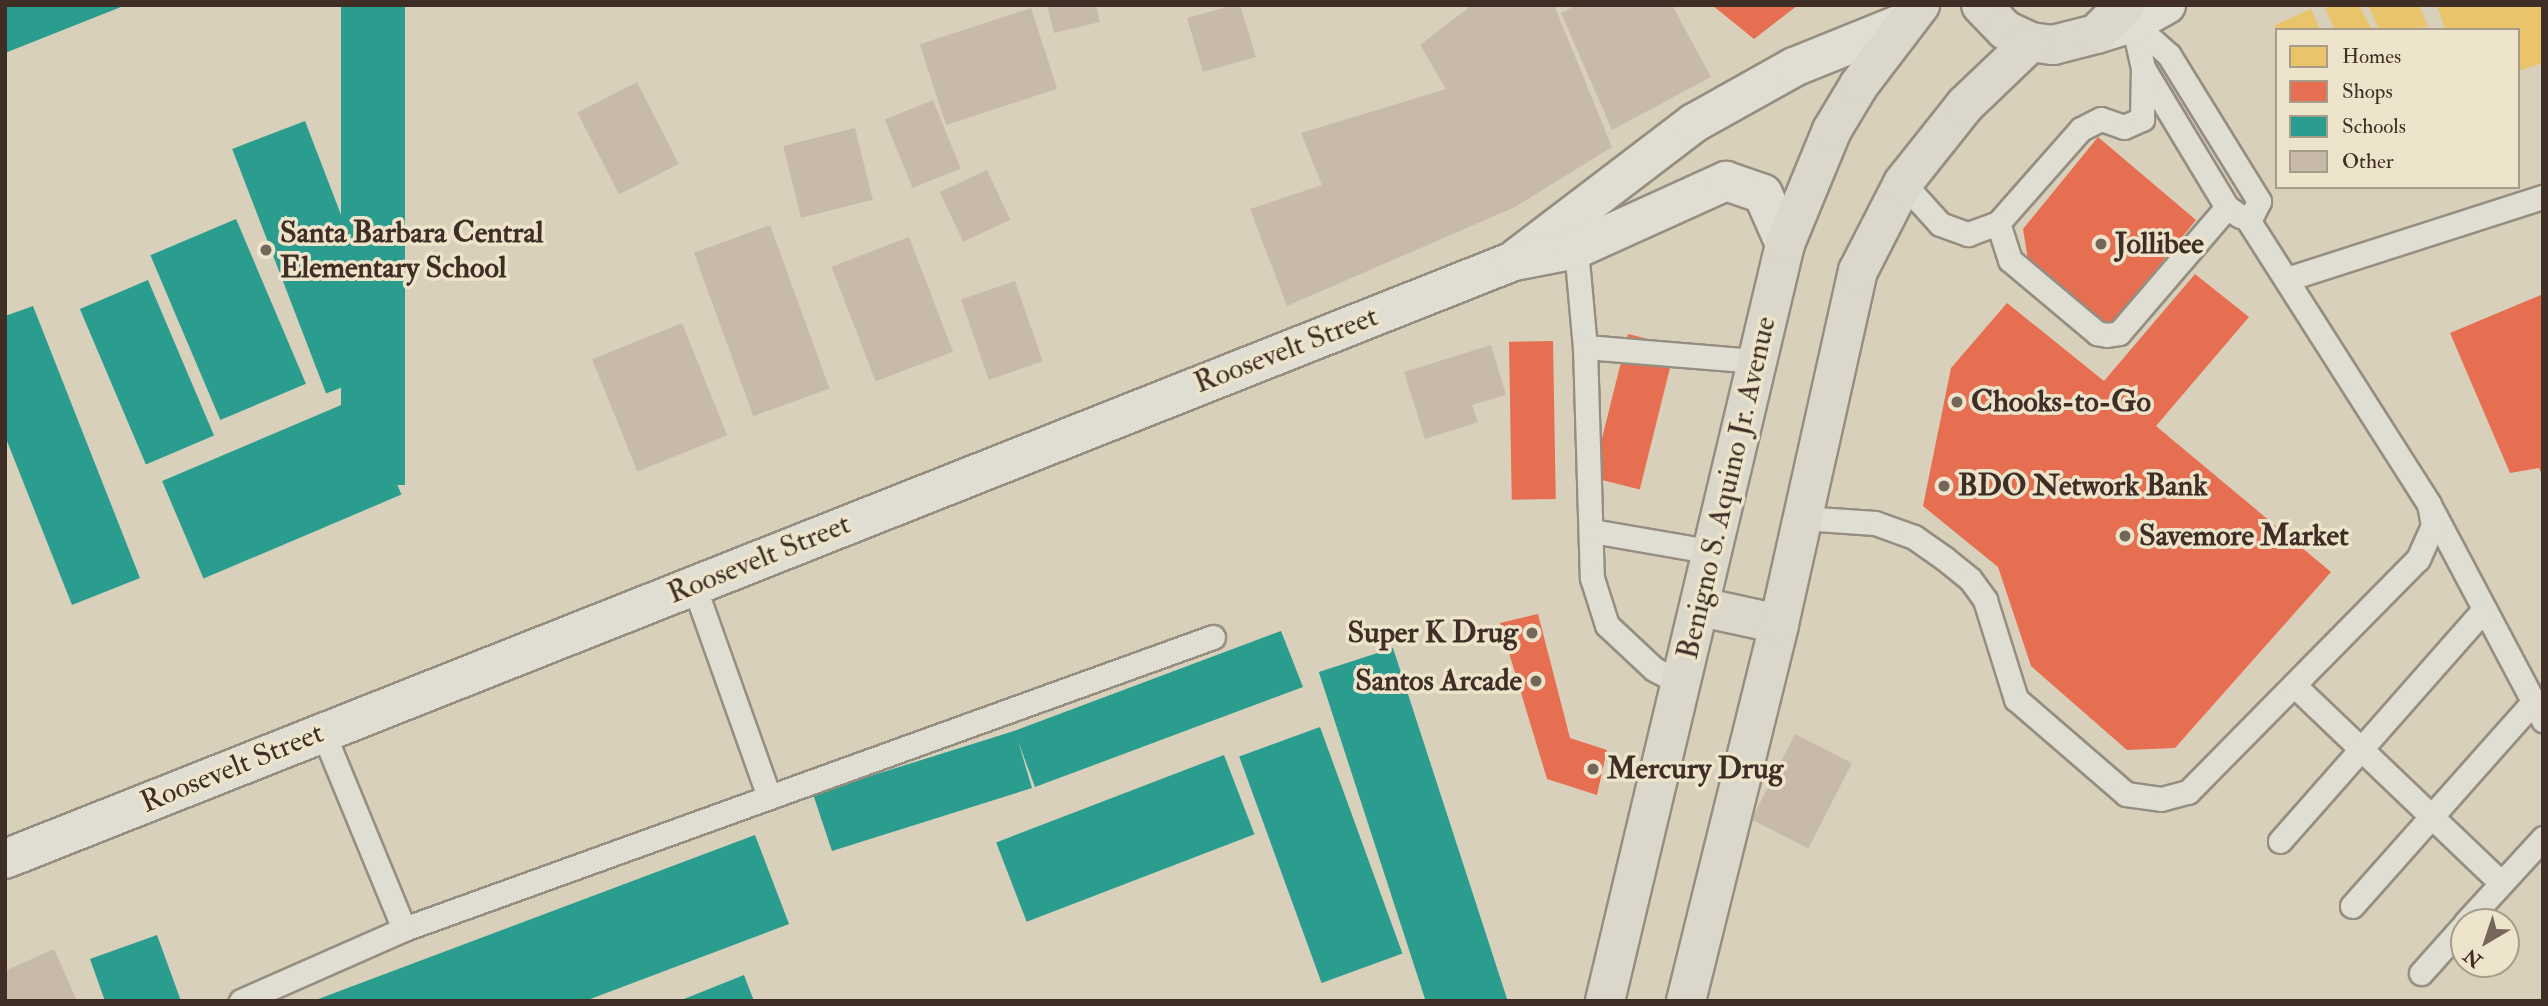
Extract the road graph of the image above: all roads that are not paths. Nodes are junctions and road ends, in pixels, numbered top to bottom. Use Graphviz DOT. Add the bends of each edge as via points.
graph roads {
  1 [pos="1981,5"];
  2 [pos="2166,5"];
  3 [pos="1912,14"];
  4 [pos="2129,14"];
  5 [pos="2031,42"];
  6 [pos="2143,68"];
  7 [pos="1903,183"];
  8 [pos="2543,197"];
  9 [pos="2227,207"];
  10 [pos="2249,221"];
  11 [pos="1998,223"];
  12 [pos="1568,236"];
  13 [pos="1785,244"];
  14 [pos="2287,279"];
  15 [pos="1585,347"];
  16 [pos="1756,361"];
  17 [pos="2429,504"];
  18 [pos="1802,517"];
  19 [pos="1592,531"];
  20 [pos="1713,552"];
  21 [pos="694,586"];
  22 [pos="1701,607"];
  23 [pos="2483,611"];
  24 [pos="1779,624"];
  25 [pos="1213,637"];
  26 [pos="1682,684"];
  27 [pos="2294,685"];
  28 [pos="2538,711"];
  29 [pos="323,732"];
  30 [pos="2362,748"];
  31 [pos="769,797"];
  32 [pos="2432,817"];
  33 [pos="2543,838"];
  34 [pos="2280,841"];
  35 [pos="5,859"];
  36 [pos="2501,883"];
  37 [pos="2351,906"];
  38 [pos="2478,908"];
  39 [pos="404,929"];
  40 [pos="2450,940"];
  41 [pos="2421,973"];
  42 [pos="241,1001"];
  43 [pos="1605,1001"];
  44 [pos="1686,1001"];
  1 -- 5 [label="main road" via="2005,30"];
  2 -- 4 [label="main road"];
  3 -- 12 [label="main road, Roosevelt Street" via="1794,67 1694,123"];
  3 -- 13 [label="main road, Benigno S. Aquino Jr. Avenue" via="1832,130"];
  4 -- 5 [label="main road" via="2075,43"];
  4 -- 6 [label="lane"];
  4 -- 10 [label="lane" via="2169,55 2259,201"];
  5 -- 7 [label="main road" via="1965,105"];
  6 -- 9 [label="lane"];
  6 -- 11 [label="lane" via="2141,119 2124,127 2101,119 2081,129"];
  7 -- 11 [label="lane" via="1940,224 1968,233"];
  7 -- 18 [label="main road" via="1858,271"];
  8 -- 14 [label="lane"];
  9 -- 10 [label="lane"];
  9 -- 11 [label="lane" via="2119,333 2107,335 2097,333 2010,260"];
  10 -- 14 [label="lane"];
  12 -- 13 [label="main road, Roosevelt Street" via="1726,181 1763,194"];
  12 -- 15 [label="lane"];
  12 -- 21 [label="main road, Roosevelt Street"];
  13 -- 16 [label="main road, Benigno S. Aquino Jr. Avenue"];
  14 -- 17 [label="lane"];
  15 -- 16 [label="lane"];
  15 -- 19 [label="lane"];
  16 -- 20 [label="main road, Benigno S. Aquino Jr. Avenue"];
  17 -- 23 [label="lane"];
  17 -- 27 [label="lane" via="2433,526 2418,559"];
  18 -- 24 [label="main road"];
  18 -- 27 [label="lane" via="1875,523 1914,537 1970,579 1985,600 2016,699 2126,794 2161,799 2188,792"];
  19 -- 20 [label="lane"];
  19 -- 26 [label="lane" via="1592,578 1607,625 1654,669"];
  20 -- 22 [label="main road, Benigno S. Aquino Jr. Avenue"];
  21 -- 29 [label="main road, Roosevelt Street"];
  21 -- 31 [label="lane"];
  22 -- 24 [label="main road"];
  22 -- 26 [label="main road, Benigno S. Aquino Jr. Avenue"];
  23 -- 28 [label="lane"];
  23 -- 30 [label="lane"];
  24 -- 44 [label="main road"];
  25 -- 31 [label="lane"];
  26 -- 43 [label="main road, Benigno S. Aquino Jr. Avenue"];
  27 -- 30 [label="lane"];
  28 -- 32 [label="lane"];
  29 -- 35 [label="main road, Roosevelt Street"];
  29 -- 39 [label="lane"];
  30 -- 32 [label="lane"];
  30 -- 34 [label="lane"];
  31 -- 39 [label="lane"];
  32 -- 36 [label="lane"];
  32 -- 37 [label="lane"];
  33 -- 36 [label="lane"];
  36 -- 38 [label="lane"];
  39 -- 42 [label="lane"];
  40 -- 41 [label="lane"];
}
